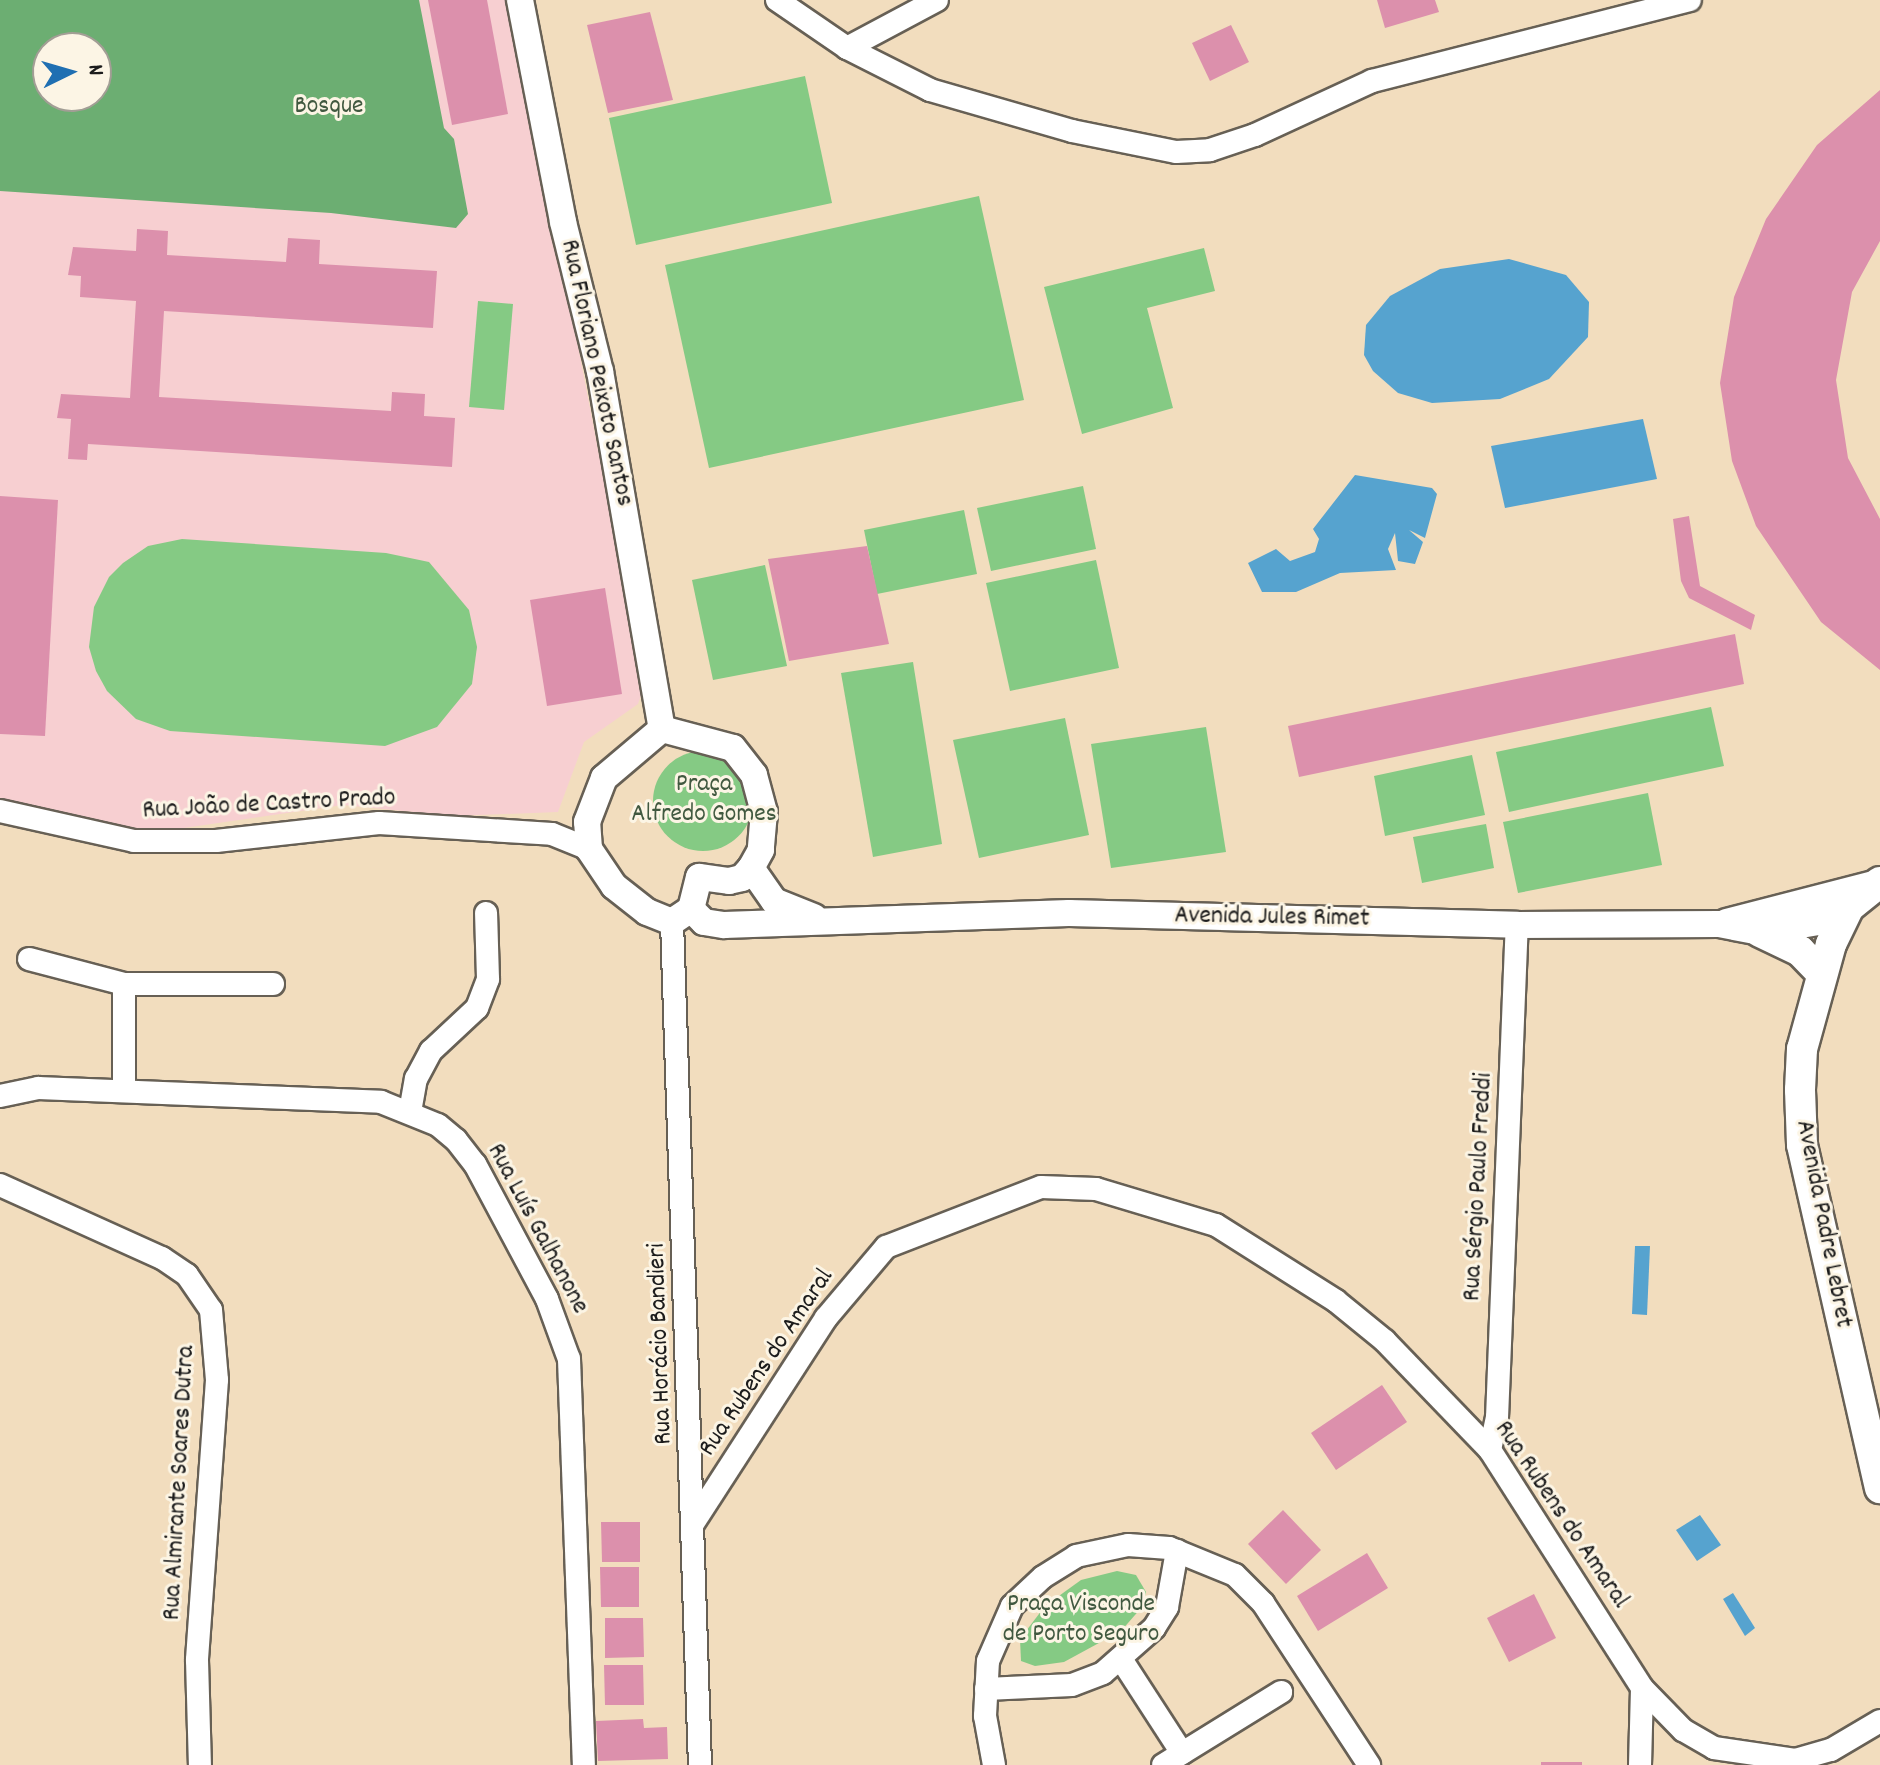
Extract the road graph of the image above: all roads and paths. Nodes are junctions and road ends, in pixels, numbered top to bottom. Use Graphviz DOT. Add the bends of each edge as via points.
graph roads {
  1 [pos="777,0"];
  2 [pos="937,0"];
  3 [pos="1690,0"];
  4 [pos="520,6"];
  5 [pos="847,48"];
  6 [pos="662,729"];
  7 [pos="0,811"];
  8 [pos="589,849"];
  9 [pos="751,868"];
  10 [pos="1879,883"];
  11 [pos="486,913"];
  12 [pos="682,916"];
  13 [pos="1842,918"];
  14 [pos="825,921"];
  15 [pos="1719,924"];
  16 [pos="1517,925"];
  17 [pos="1760,932"];
  18 [pos="29,959"];
  19 [pos="1821,973"];
  20 [pos="124,984"];
  21 [pos="273,984"];
  22 [pos="124,1090"];
  23 [pos="0,1096"];
  24 [pos="410,1112"];
  25 [pos="0,1185"];
  26 [pos="1490,1450"];
  27 [pos="1880,1488"];
  28 [pos="694,1522"];
  29 [pos="1177,1551"];
  30 [pos="1121,1659"];
  31 [pos="1642,1688"];
  32 [pos="986,1689"];
  33 [pos="1281,1692"];
  34 [pos="1880,1721"];
  35 [pos="1172,1759"];
  36 [pos="200,1765"];
  37 [pos="584,1765"];
  38 [pos="700,1765"];
  39 [pos="994,1765"];
  40 [pos="1369,1765"];
  41 [pos="1640,1765"];
  1 -- 5 [label="street"];
  2 -- 5 [label="street"];
  3 -- 5 [label="street" via="1372,81 1255,135 1210,150 1176,152 974,104 930,90"];
  4 -- 6 [label="street, Rua Floriano Peixoto Santos" via="563,222 600,371"];
  6 -- 8 [label="street" via="604,778 587,822"];
  6 -- 9 [label="street" via="719,742 744,758 764,812 761,850"];
  7 -- 8 [label="street, Rua João de Castro Prado" via="134,841 216,841 379,823 552,834"];
  8 -- 12 [label="street" via="614,886 647,912"];
  9 -- 12 [label="street" via="742,878 729,881 699,877"];
  9 -- 14 [label="street, Avenida Jules Rimet" via="774,901"];
  10 -- 13 [label="main road, Avenida Padre Lebret"];
  10 -- 15 [label="street, Avenida Jules Rimet"];
  11 -- 24 [label="street" via="488,979 477,1008 431,1051 416,1079"];
  12 -- 14 [label="street, Avenida Jules Rimet" via="724,925"];
  12 -- 28 [label="street, Rua Horácio Bandieri"];
  13 -- 17 [label="street, Avenida Jules Rimet"];
  13 -- 19 [label="main road, Avenida Padre Lebret"];
  14 -- 16 [label="street, Avenida Jules Rimet" via="1069,913"];
  15 -- 16 [label="street, Avenida Jules Rimet"];
  15 -- 17 [label="street, Avenida Jules Rimet"];
  16 -- 26 [label="street, Rua Sérgio Paulo Freddi" via="1497,1418"];
  17 -- 19 [label="main road" via="1800,951"];
  18 -- 20 [label="street"];
  19 -- 27 [label="main road, Avenida Padre Lebret" via="1802,1049 1802,1145"];
  20 -- 21 [label="street"];
  20 -- 22 [label="street"];
  22 -- 23 [label="street, Rua Luís Galhanone" via="38,1088"];
  22 -- 24 [label="street, Rua Luís Galhanone" via="310,1096 381,1102"];
  24 -- 37 [label="street, Rua Luís Galhanone" via="438,1125 475,1164 547,1299 566,1348"];
  25 -- 36 [label="street, Rua Almirante Soares Dutra" via="162,1258 187,1275 211,1310 217,1380 197,1660"];
  26 -- 28 [label="street, Rua Rubens do Amaral" via="1385,1341 1253,1245 1157,1205 1096,1189 1041,1187 886,1247 826,1318"];
  26 -- 31 [label="street, Rua Rubens do Amaral"];
  28 -- 38 [label="street, Rua Horácio Bandieri"];
  29 -- 30 [label="street" via="1167,1607 1154,1628"];
  29 -- 32 [label="street" via="1105,1547 1076,1556 1043,1577 1012,1606 997,1634"];
  29 -- 40 [label="street" via="1235,1575 1263,1603"];
  30 -- 32 [label="street" via="1072,1685"];
  30 -- 35 [label="street"];
  31 -- 34 [label="street, Rua Rubens do Amaral" via="1683,1730 1714,1748 1751,1757 1795,1760 1831,1750"];
  31 -- 41 [label="street"];
  32 -- 39 [label="street"];
  33 -- 35 [label="street"];
}
